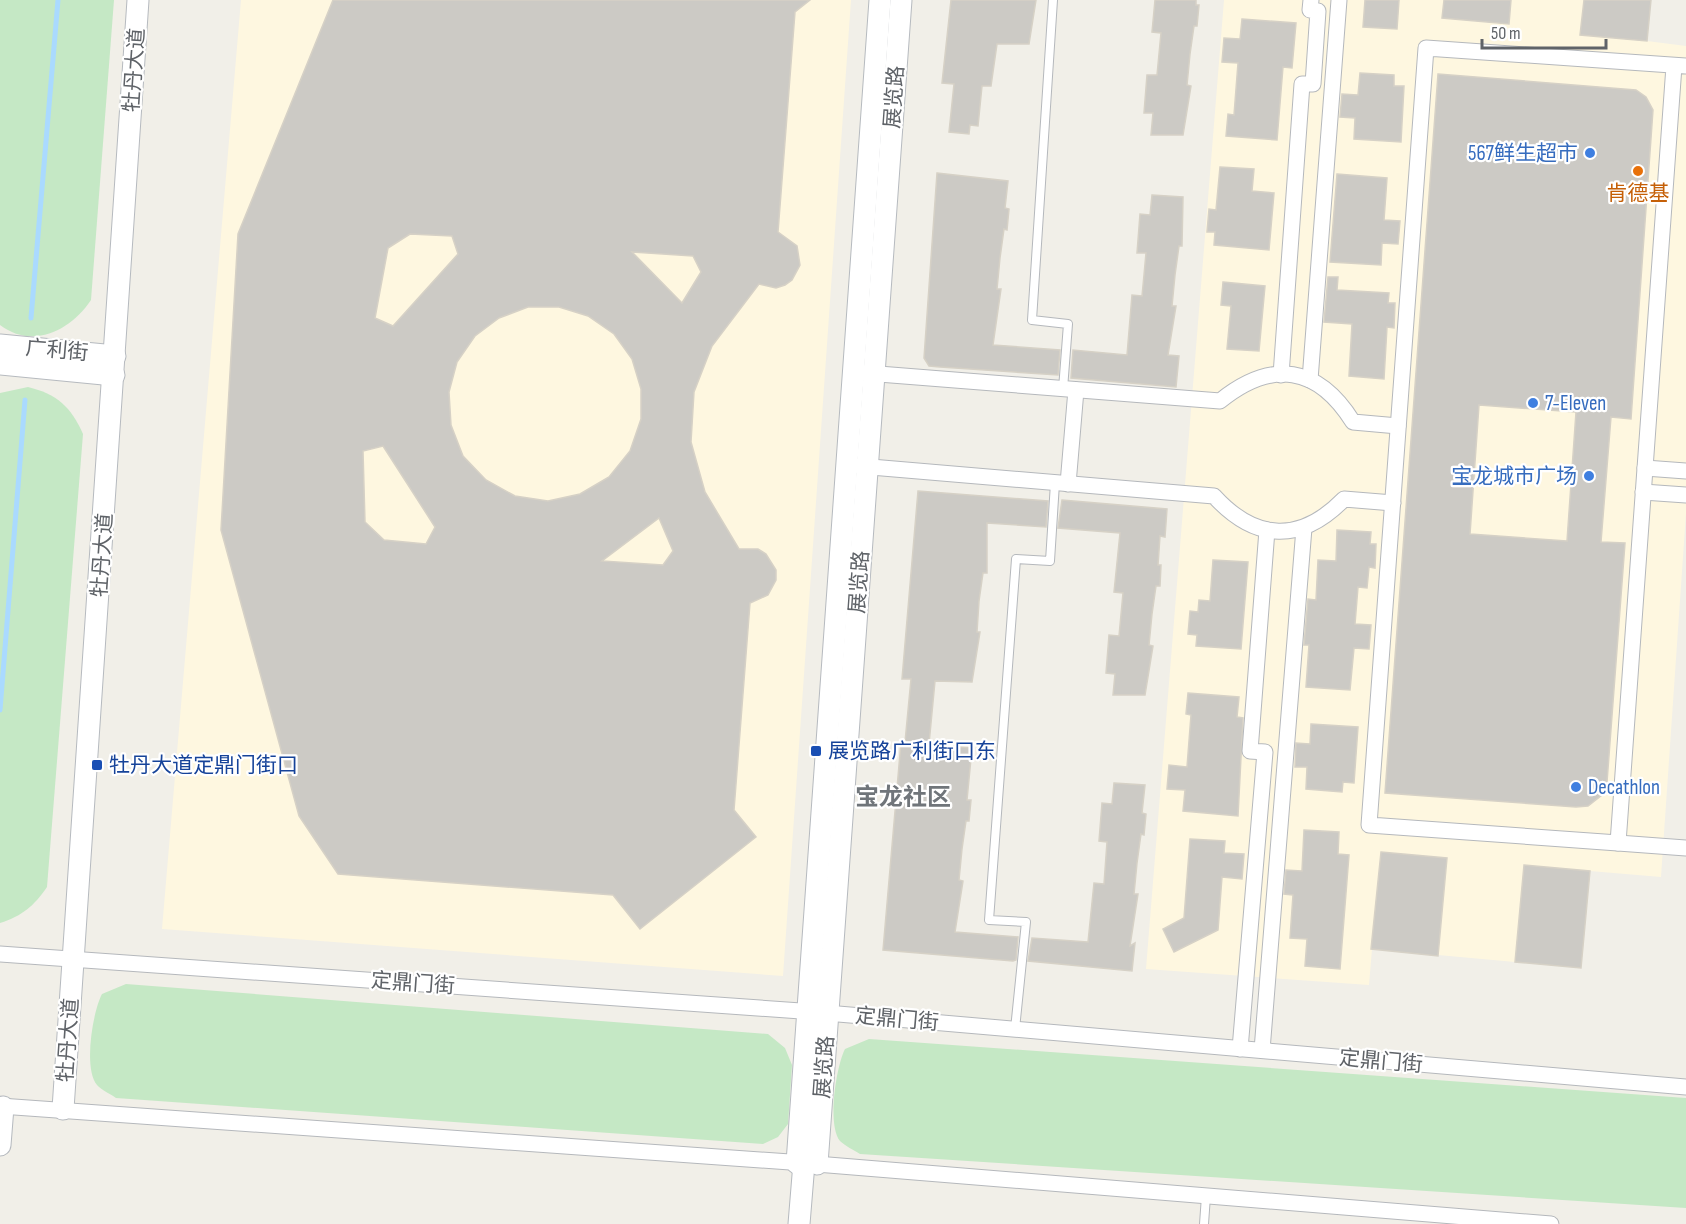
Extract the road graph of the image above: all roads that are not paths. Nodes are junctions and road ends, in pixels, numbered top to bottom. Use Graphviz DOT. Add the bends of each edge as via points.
graph roads {
  1 [pos="138,0"];
  2 [pos="880,0"];
  3 [pos="901,0"];
  4 [pos="1053,0"];
  5 [pos="1311,0"];
  6 [pos="1339,0"];
  7 [pos="1680,66"];
  8 [pos="0,345"];
  9 [pos="0,364"];
  10 [pos="114,365"];
  11 [pos="864,373"];
  12 [pos="1281,375"];
  13 [pos="1310,380"];
  14 [pos="1070,390"];
  15 [pos="1398,426"];
  16 [pos="857,465"];
  17 [pos="1645,468"];
  18 [pos="1686,471"];
  19 [pos="1062,484"];
  20 [pos="1643,492"];
  21 [pos="1686,495"];
  22 [pos="1393,503"];
  23 [pos="1304,528"];
  24 [pos="1267,530"];
  25 [pos="1618,843"];
  26 [pos="1686,848"];
  27 [pos="0,954"];
  28 [pos="74,959"];
  29 [pos="818,1012"];
  30 [pos="1015,1029"];
  31 [pos="1240,1048"];
  32 [pos="1262,1050"];
  33 [pos="1686,1087"];
  34 [pos="1,1106"];
  35 [pos="63,1109"];
  36 [pos="0,1145"];
  37 [pos="806,1163"];
  38 [pos="1206,1196"];
  39 [pos="1435,1219"];
  40 [pos="799,1224"];
  41 [pos="1204,1224"];
  42 [pos="1551,1224"];
  1 -- 10 [label="street, 牡丹大道"];
  2 -- 11 [label="street, 展览路"];
  3 -- 11 [label="street, 展览路"];
  4 -- 14 [label="lane" via="1032,320 1068,324"];
  5 -- 12 [label="street" via="1310,10 1318,11 1313,84 1302,84"];
  6 -- 13 [label="street"];
  7 -- 15 [label="street" via="1426,48"];
  7 -- 17 [label="street"];
  8 -- 10 [label="street, 广利街"];
  9 -- 10 [label="street, 广利街"];
  10 -- 28 [label="street, 牡丹大道"];
  11 -- 14 [label="street"];
  11 -- 16 [label="street, 展览路"];
  12 -- 13 [label="street"];
  12 -- 14 [label="street" via="1266,375 1241,384 1221,401"];
  13 -- 15 [label="street" via="1339,400 1353,422"];
  14 -- 19 [label="street"];
  15 -- 22 [label="street"];
  16 -- 19 [label="street"];
  16 -- 29 [label="street, 展览路"];
  17 -- 18 [label="street"];
  17 -- 20 [label="street"];
  19 -- 24 [label="street" via="1214,496 1232,515"];
  19 -- 30 [label="lane" via="1050,561 1016,559 988,920 1026,922"];
  20 -- 21 [label="street"];
  20 -- 25 [label="street"];
  22 -- 23 [label="street" via="1344,499 1326,517"];
  22 -- 25 [label="street" via="1369,825"];
  23 -- 24 [label="street"];
  23 -- 32 [label="street"];
  24 -- 31 [label="street" via="1250,751 1265,752"];
  25 -- 26 [label="street"];
  27 -- 28 [label="street, 定鼎门街"];
  28 -- 29 [label="street, 定鼎门街"];
  28 -- 35 [label="street, 牡丹大道"];
  29 -- 30 [label="street, 定鼎门街"];
  29 -- 37 [label="street, 展览路"];
  30 -- 31 [label="street, 定鼎门街"];
  31 -- 32 [label="street, 定鼎门街"];
  32 -- 33 [label="street, 定鼎门街"];
  34 -- 35 [label="street"];
  34 -- 36 [label="street"];
  35 -- 37 [label="street"];
  37 -- 38 [label="street"];
  37 -- 40 [label="street, 展览路"];
  38 -- 39 [label="street"];
  38 -- 41 [label="lane"];
  39 -- 42 [label="street"];
}
